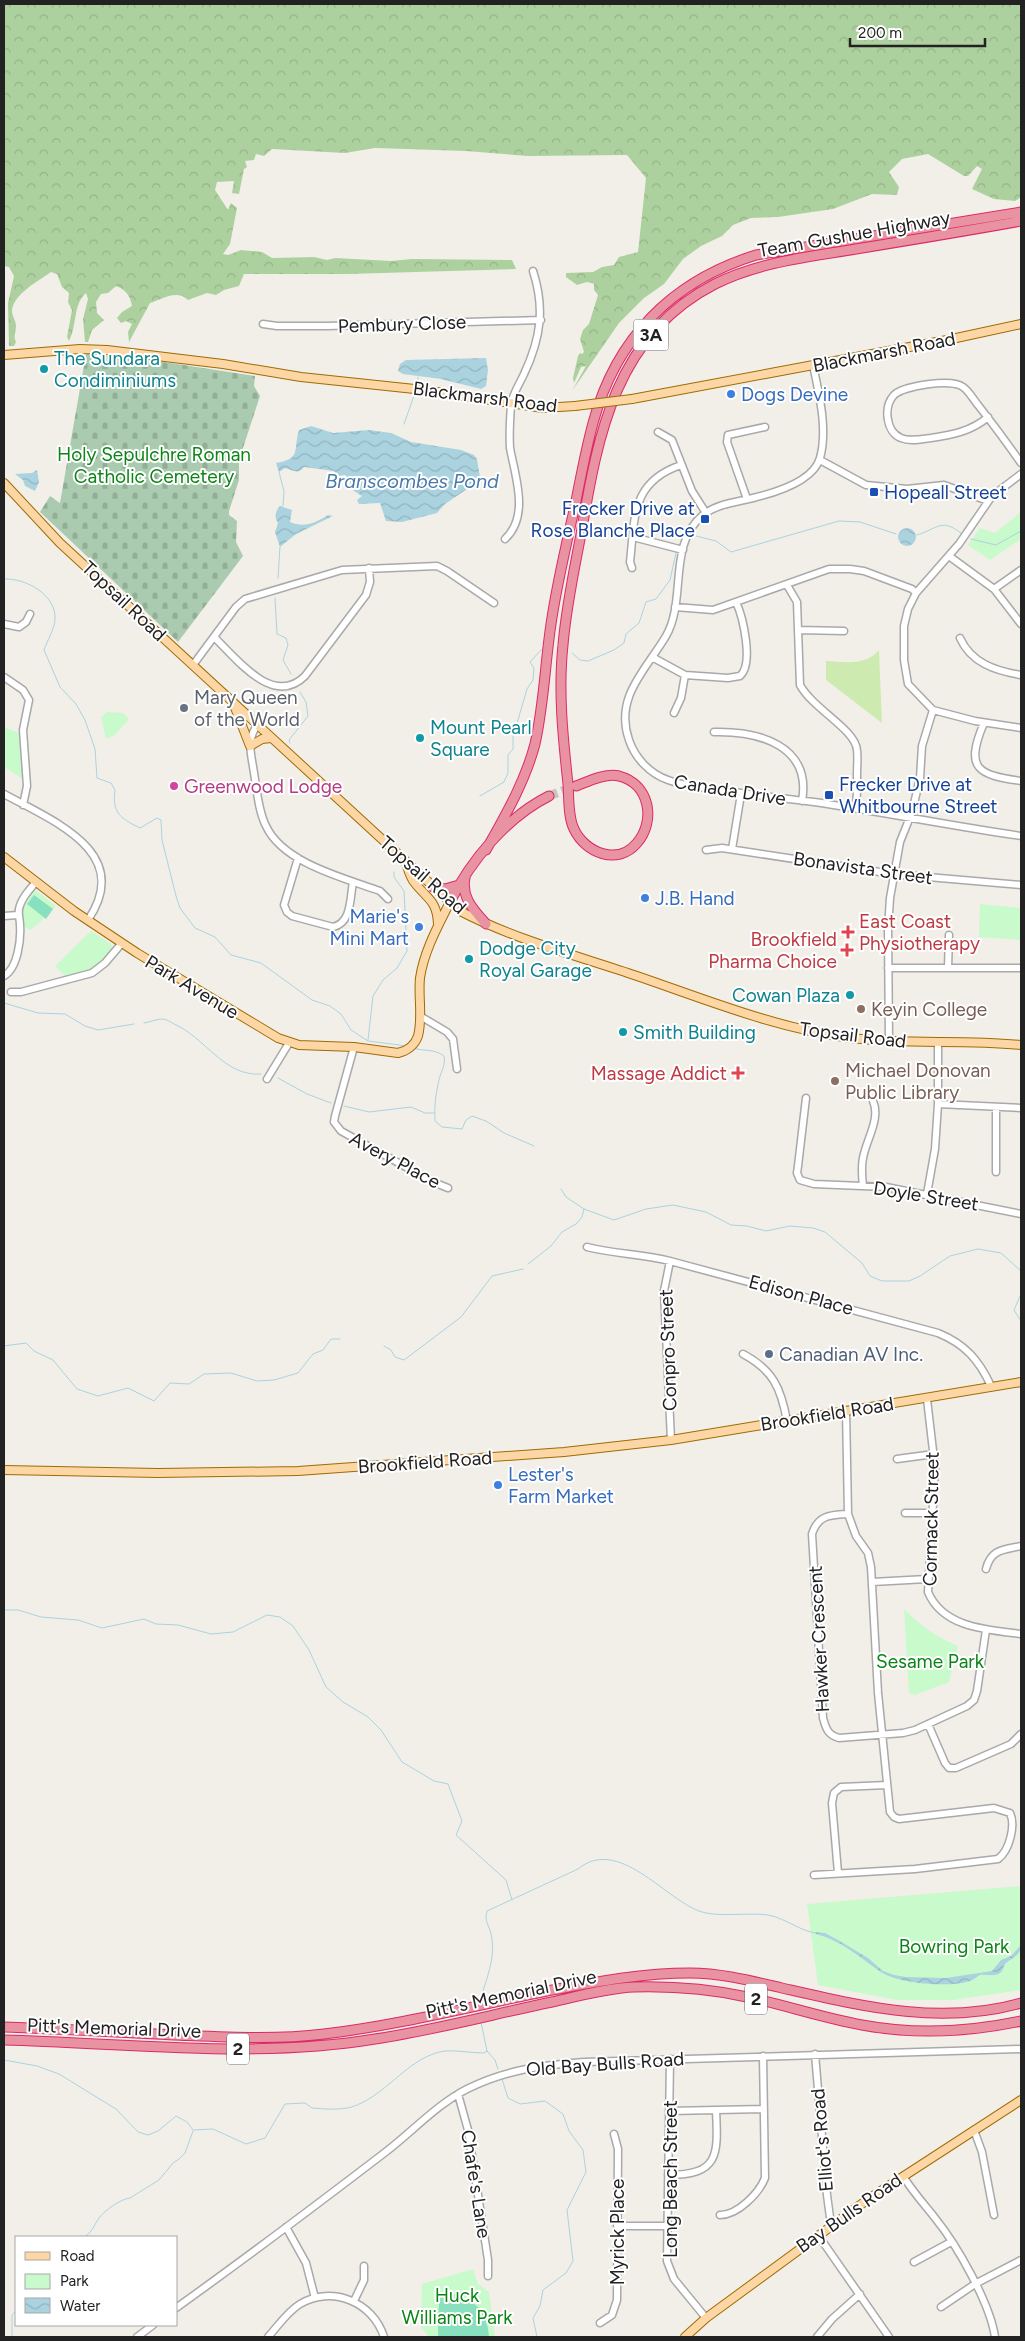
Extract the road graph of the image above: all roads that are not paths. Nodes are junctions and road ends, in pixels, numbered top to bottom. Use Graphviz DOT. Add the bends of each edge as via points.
graph roads {
  1 [pos="1021,212"];
  2 [pos="1021,221"];
  3 [pos="533,271"];
  4 [pos="542,320"];
  5 [pos="262,324"];
  6 [pos="1021,324"];
  7 [pos="4,355"];
  8 [pos="814,365"];
  9 [pos="511,402"];
  10 [pos="988,417"];
  11 [pos="765,427"];
  12 [pos="658,432"];
  13 [pos="820,460"];
  14 [pos="1021,463"];
  15 [pos="681,465"];
  16 [pos="1021,474"];
  17 [pos="4,483"];
  18 [pos="747,499"];
  19 [pos="988,501"];
  20 [pos="706,513"];
  21 [pos="633,537"];
  22 [pos="505,539"];
  23 [pos="683,550"];
  24 [pos="949,556"];
  25 [pos="369,568"];
  26 [pos="632,568"];
  27 [pos="1021,570"];
  28 [pos="787,584"];
  29 [pos="994,588"];
  30 [pos="916,593"];
  31 [pos="736,602"];
  32 [pos="494,603"];
  33 [pos="675,607"];
  34 [pos="30,614"];
  35 [pos="4,624"];
  36 [pos="1021,624"];
  37 [pos="798,630"];
  38 [pos="844,631"];
  39 [pos="214,637"];
  40 [pos="960,638"];
  41 [pos="652,657"];
  42 [pos="193,665"];
  43 [pos="1021,674"];
  44 [pos="685,675"];
  45 [pos="4,677"];
  46 [pos="234,704"];
  47 [pos="933,710"];
  48 [pos="674,713"];
  49 [pos="984,722"];
  50 [pos="258,725"];
  51 [pos="1021,728"];
  52 [pos="714,732"];
  53 [pos="271,738"];
  54 [pos="250,746"];
  55 [pos="1021,781"];
  56 [pos="576,786"];
  57 [pos="4,794"];
  58 [pos="741,794"];
  59 [pos="549,796"];
  60 [pos="802,801"];
  61 [pos="23,805"];
  62 [pos="855,808"];
  63 [pos="910,818"];
  64 [pos="1021,836"];
  65 [pos="732,849"];
  66 [pos="486,850"];
  67 [pos="706,850"];
  68 [pos="4,857"];
  69 [pos="298,858"];
  70 [pos="405,861"];
  71 [pos="466,873"];
  72 [pos="893,874"];
  73 [pos="36,882"];
  74 [pos="353,882"];
  75 [pos="459,885"];
  76 [pos="1021,885"];
  77 [pos="433,887"];
  78 [pos="388,899"];
  79 [pos="450,902"];
  80 [pos="460,911"];
  81 [pos="18,915"];
  82 [pos="4,916"];
  83 [pos="88,920"];
  84 [pos="486,924"];
  85 [pos="438,926"];
  86 [pos="949,934"];
  87 [pos="122,943"];
  88 [pos="888,968"];
  89 [pos="948,968"];
  90 [pos="1021,968"];
  91 [pos="4,976"];
  92 [pos="11,992"];
  93 [pos="420,1016"];
  94 [pos="889,1040"];
  95 [pos="938,1042"];
  96 [pos="288,1043"];
  97 [pos="1021,1045"];
  98 [pos="354,1046"];
  99 [pos="457,1069"];
  100 [pos="267,1079"];
  101 [pos="806,1098"];
  102 [pos="872,1101"];
  103 [pos="938,1104"];
  104 [pos="996,1106"];
  105 [pos="1021,1108"];
  106 [pos="996,1172"];
  107 [pos="862,1186"];
  108 [pos="448,1188"];
  109 [pos="927,1194"];
  110 [pos="1021,1214"];
  111 [pos="587,1247"];
  112 [pos="670,1261"];
  113 [pos="743,1354"];
  114 [pos="1021,1382"];
  115 [pos="991,1386"];
  116 [pos="926,1399"];
  117 [pos="846,1410"];
  118 [pos="787,1421"];
  119 [pos="671,1440"];
  120 [pos="934,1454"];
  121 [pos="898,1459"];
  122 [pos="4,1470"];
  123 [pos="933,1512"];
  124 [pos="905,1513"];
  125 [pos="848,1514"];
  126 [pos="1021,1546"];
  127 [pos="986,1569"];
  128 [pos="927,1579"];
  129 [pos="872,1582"];
  130 [pos="986,1630"];
  131 [pos="1021,1634"];
  132 [pos="928,1724"];
  133 [pos="883,1734"];
  134 [pos="1021,1734"];
  135 [pos="887,1785"];
  136 [pos="838,1873"];
  137 [pos="814,1875"];
  138 [pos="1021,2003"];
  139 [pos="1021,2021"];
  140 [pos="4,2027"];
  141 [pos="4,2040"];
  142 [pos="1021,2049"];
  143 [pos="815,2054"];
  144 [pos="762,2056"];
  145 [pos="670,2059"];
  146 [pos="458,2094"];
  147 [pos="1021,2100"];
  148 [pos="764,2109"];
  149 [pos="716,2110"];
  150 [pos="669,2112"];
  151 [pos="974,2130"];
  152 [pos="614,2134"];
  153 [pos="668,2175"];
  154 [pos="903,2176"];
  155 [pos="720,2215"];
  156 [pos="994,2215"];
  157 [pos="831,2225"];
  158 [pos="617,2226"];
  159 [pos="668,2226"];
  160 [pos="286,2227"];
  161 [pos="818,2235"];
  162 [pos="950,2242"];
  163 [pos="1021,2260"];
  164 [pos="914,2262"];
  165 [pos="364,2266"];
  166 [pos="488,2276"];
  167 [pos="975,2284"];
  168 [pos="860,2294"];
  169 [pos="315,2298"];
  170 [pos="354,2302"];
  171 [pos="178,2307"];
  172 [pos="940,2307"];
  173 [pos="706,2318"];
  174 [pos="600,2323"];
  175 [pos="152,2326"];
  176 [pos="137,2337"];
  177 [pos="268,2337"];
  178 [pos="384,2337"];
  179 [pos="685,2337"];
  180 [pos="817,2337"];
  181 [pos="887,2337"];
  182 [pos="996,2337"];
  1 -- 66 [label="highway, Team Gushue Highway / 3A" via="756,255 709,273 685,288 643,326 621,355 594,418 556,598 531,759 517,794"];
  2 -- 56 [label="highway, Team Gushue Highway / 3A" via="777,262 748,270 713,285 682,305 658,327 628,367 600,434 563,645 562,714 572,826 596,852 612,856 625,853 637,844 645,833 650,814 639,788 620,776 610,775"];
  3 -- 4 [label="street"];
  4 -- 5 [label="street, Pembury Close" via="327,326"];
  4 -- 9 [label="street" via="531,360"];
  6 -- 8 [label="main road, Blackmarsh Road"];
  7 -- 9 [label="main road, Blackmarsh Road" via="107,350"];
  8 -- 9 [label="main road, Blackmarsh Road, bridge" via="632,399 575,406 542,408"];
  8 -- 13 [label="street" via="823,429"];
  9 -- 22 [label="street" via="510,445 520,496 513,527"];
  10 -- 10 [label="street" via="956,434 914,440 902,439 888,424 890,401 895,394 944,382 963,386"];
  10 -- 14 [label="street"];
  11 -- 18 [label="street" via="728,435 727,442"];
  12 -- 15 [label="street" via="672,440"];
  13 -- 18 [label="street, Canada Drive" via="794,485"];
  13 -- 19 [label="street" via="866,485 907,490 944,485"];
  15 -- 20 [label="street"];
  15 -- 21 [label="street" via="661,473 644,490 635,513"];
  16 -- 19 [label="street"];
  17 -- 42 [label="main road, Topsail Road" via="48,531"];
  18 -- 20 [label="street, Canada Drive"];
  19 -- 24 [label="street"];
  20 -- 23 [label="street, Canada Drive" via="692,527"];
  21 -- 23 [label="street"];
  21 -- 26 [label="street"];
  23 -- 33 [label="street, Canada Drive"];
  24 -- 29 [label="street"];
  24 -- 30 [label="street"];
  25 -- 32 [label="street" via="437,566"];
  25 -- 39 [label="street" via="338,570 248,598 236,607"];
  25 -- 39 [label="street" via="370,582 364,598 305,676 295,683 277,686 264,682"];
  27 -- 29 [label="street"];
  28 -- 30 [label="street" via="829,569 850,568"];
  28 -- 31 [label="street"];
  28 -- 37 [label="street" via="797,602"];
  29 -- 36 [label="street"];
  30 -- 47 [label="street" via="904,626 904,660 908,684"];
  31 -- 33 [label="street" via="712,610"];
  31 -- 44 [label="street" via="744,621 746,664 743,673 728,678"];
  33 -- 41 [label="street, Canada Drive" via="669,630"];
  34 -- 35 [label="street" via="19,627"];
  37 -- 38 [label="street"];
  37 -- 62 [label="street" via="800,685 815,706 853,738 858,749"];
  39 -- 42 [label="street"];
  40 -- 43 [label="street" via="965,649 986,666"];
  41 -- 44 [label="street"];
  41 -- 58 [label="street, Canada Drive" via="629,692 625,710 627,732 634,753 655,774 667,780"];
  42 -- 46 [label="main road, Topsail Road"];
  44 -- 48 [label="street" via="681,698"];
  45 -- 61 [label="street" via="23,690 29,700 23,730 27,786"];
  46 -- 50 [label="main road, Topsail Road"];
  46 -- 54 [label="main road"];
  47 -- 49 [label="street"];
  47 -- 63 [label="street" via="922,746 920,778"];
  49 -- 51 [label="street"];
  49 -- 55 [label="street" via="976,752 979,769 995,777"];
  50 -- 53 [label="main road, Topsail Road"];
  50 -- 54 [label="street" via="253,730"];
  52 -- 60 [label="street" via="751,734 784,749 801,767"];
  53 -- 54 [label="main road"];
  53 -- 70 [label="main road, Topsail Road"];
  54 -- 69 [label="street" via="265,824 279,843"];
  57 -- 61 [label="street"];
  58 -- 60 [label="street, Canada Drive"];
  58 -- 65 [label="street"];
  59 -- 66 [label="highway" via="527,809"];
  60 -- 62 [label="street, Canada Drive"];
  61 -- 83 [label="street" via="77,836 92,852 101,871 102,882 99,903"];
  62 -- 63 [label="street, Canada Drive"];
  63 -- 64 [label="street, Canada Drive"];
  63 -- 72 [label="street" via="900,842"];
  65 -- 67 [label="street, Bonavista Street"];
  65 -- 72 [label="street, Bonavista Street"];
  66 -- 71 [label="highway"];
  68 -- 73 [label="main road, Park Avenue"];
  69 -- 74 [label="street"];
  69 -- 74 [label="street" via="284,905 292,916 338,926 347,917"];
  70 -- 77 [label="main road, Topsail Road"];
  70 -- 85 [label="main road" via="413,881 433,900"];
  71 -- 75 [label="highway"];
  71 -- 84 [label="highway" via="464,891 467,900"];
  72 -- 76 [label="street, Bonavista Street"];
  72 -- 88 [label="street"];
  73 -- 81 [label="street" via="21,904"];
  73 -- 83 [label="main road, Park Avenue"];
  74 -- 78 [label="street" via="380,892"];
  75 -- 77 [label="highway" via="445,889"];
  75 -- 79 [label="highway"];
  77 -- 79 [label="main road, Topsail Road"];
  79 -- 80 [label="main road, Topsail Road"];
  79 -- 85 [label="main road"];
  80 -- 84 [label="main road, Topsail Road"];
  80 -- 85 [label="main road" via="445,917"];
  81 -- 82 [label="street"];
  81 -- 91 [label="street" via="20,929 15,960"];
  83 -- 87 [label="main road, Park Avenue"];
  84 -- 94 [label="main road, Topsail Road" via="789,1027 833,1036"];
  85 -- 93 [label="main road" via="420,979"];
  86 -- 89 [label="street"];
  87 -- 92 [label="street" via="92,973"];
  87 -- 96 [label="main road, Park Avenue"];
  88 -- 89 [label="street"];
  88 -- 94 [label="street"];
  89 -- 90 [label="street"];
  93 -- 98 [label="main road, Park Avenue" via="415,1042 405,1051 398,1053"];
  93 -- 99 [label="street" via="448,1032 453,1039"];
  94 -- 95 [label="main road, Topsail Road"];
  95 -- 97 [label="main road, Topsail Road"];
  95 -- 103 [label="street"];
  96 -- 98 [label="main road, Park Avenue"];
  96 -- 100 [label="street"];
  98 -- 108 [label="street, Avery Place" via="335,1116 337,1127"];
  101 -- 107 [label="street, Doyle Street" via="797,1173 800,1180 814,1184"];
  102 -- 107 [label="street" via="876,1108 875,1119 863,1157"];
  103 -- 104 [label="street"];
  103 -- 109 [label="street"];
  104 -- 105 [label="street"];
  104 -- 106 [label="street"];
  107 -- 109 [label="street, Doyle Street"];
  109 -- 110 [label="street, Doyle Street"];
  111 -- 112 [label="street, Edison Place"];
  112 -- 115 [label="street, Edison Place" via="938,1333 960,1344 974,1356"];
  112 -- 119 [label="street, Conpro Street" via="664,1291"];
  113 -- 118 [label="street" via="758,1362 774,1378"];
  114 -- 115 [label="main road, Brookfield Road"];
  115 -- 116 [label="main road, Brookfield Road"];
  116 -- 117 [label="main road, Brookfield Road"];
  116 -- 120 [label="street, Cormack Street"];
  117 -- 118 [label="main road, Brookfield Road"];
  117 -- 125 [label="street"];
  118 -- 119 [label="main road, Brookfield Road"];
  119 -- 122 [label="main road, Brookfield Road" via="564,1452 298,1471"];
  120 -- 121 [label="street"];
  120 -- 123 [label="street, Cormack Street"];
  123 -- 124 [label="street"];
  123 -- 128 [label="street, Cormack Street"];
  125 -- 129 [label="street" via="856,1536 868,1553"];
  125 -- 133 [label="street, Hawker Crescent" via="827,1515 815,1524 812,1534 823,1718 826,1730 839,1738"];
  126 -- 127 [label="street" via="992,1554"];
  128 -- 129 [label="street"];
  128 -- 130 [label="street, Cormack Street" via="931,1600 939,1608 958,1622"];
  129 -- 133 [label="street"];
  130 -- 131 [label="street, Cormack Street"];
  130 -- 132 [label="street, Hawker Crescent" via="974,1700"];
  132 -- 133 [label="street, Hawker Crescent" via="903,1733"];
  132 -- 134 [label="street" via="949,1768 956,1768 1011,1744"];
  133 -- 135 [label="street"];
  135 -- 136 [label="street" via="841,1787 834,1793"];
  135 -- 136 [label="street" via="890,1812 897,1818 994,1808 1010,1813 1007,1849 994,1860"];
  136 -- 137 [label="street"];
  138 -- 140 [label="highway, Pitt's Memorial Drive / 2" via="980,2012 902,2012 864,2007 728,1976 656,1973 613,1978 321,2034 262,2037"];
  139 -- 141 [label="highway, Pitt's Memorial Drive / 2" via="966,2030 902,2031 862,2025 746,1996 666,1987 631,1987 376,2039 293,2049"];
  142 -- 143 [label="street, Old Bay Bulls Road"];
  143 -- 144 [label="street, Old Bay Bulls Road"];
  143 -- 157 [label="street, Elliot's Road"];
  144 -- 145 [label="street, Old Bay Bulls Road"];
  144 -- 148 [label="street"];
  145 -- 146 [label="street, Old Bay Bulls Road" via="558,2064 508,2072"];
  145 -- 150 [label="street, Long Beach Street"];
  146 -- 160 [label="street, Old Bay Bulls Road"];
  146 -- 166 [label="street, Chafe's Lane" via="471,2148"];
  147 -- 151 [label="main road, Bay Bulls Road"];
  148 -- 149 [label="street"];
  148 -- 155 [label="street" via="766,2170 763,2181 735,2211"];
  149 -- 150 [label="street"];
  149 -- 153 [label="street" via="717,2146 711,2160 694,2173"];
  150 -- 153 [label="street, Long Beach Street"];
  151 -- 154 [label="main road, Bay Bulls Road"];
  151 -- 156 [label="street" via="982,2152"];
  152 -- 158 [label="street, Myrick Place" via="618,2149"];
  153 -- 159 [label="street, Long Beach Street"];
  154 -- 157 [label="main road, Bay Bulls Road"];
  154 -- 162 [label="street" via="915,2196 937,2219"];
  157 -- 161 [label="main road, Bay Bulls Road"];
  158 -- 159 [label="street"];
  158 -- 174 [label="street, Myrick Place" via="616,2306 610,2317"];
  159 -- 173 [label="street, Long Beach Street" via="667,2261 674,2279"];
  160 -- 169 [label="street" via="305,2260"];
  160 -- 171 [label="street, Old Bay Bulls Road"];
  161 -- 168 [label="street"];
  161 -- 173 [label="main road, Bay Bulls Road"];
  162 -- 164 [label="street"];
  162 -- 167 [label="street"];
  163 -- 167 [label="street"];
  165 -- 170 [label="street" via="364,2280"];
  167 -- 172 [label="street"];
  167 -- 182 [label="street" via="991,2316"];
  168 -- 180 [label="street"];
  168 -- 181 [label="street"];
  169 -- 170 [label="street" via="336,2296"];
  169 -- 177 [label="street" via="292,2309"];
  170 -- 178 [label="street" via="373,2316"];
  173 -- 179 [label="main road, Bay Bulls Road"];
  175 -- 176 [label="street"];
}
